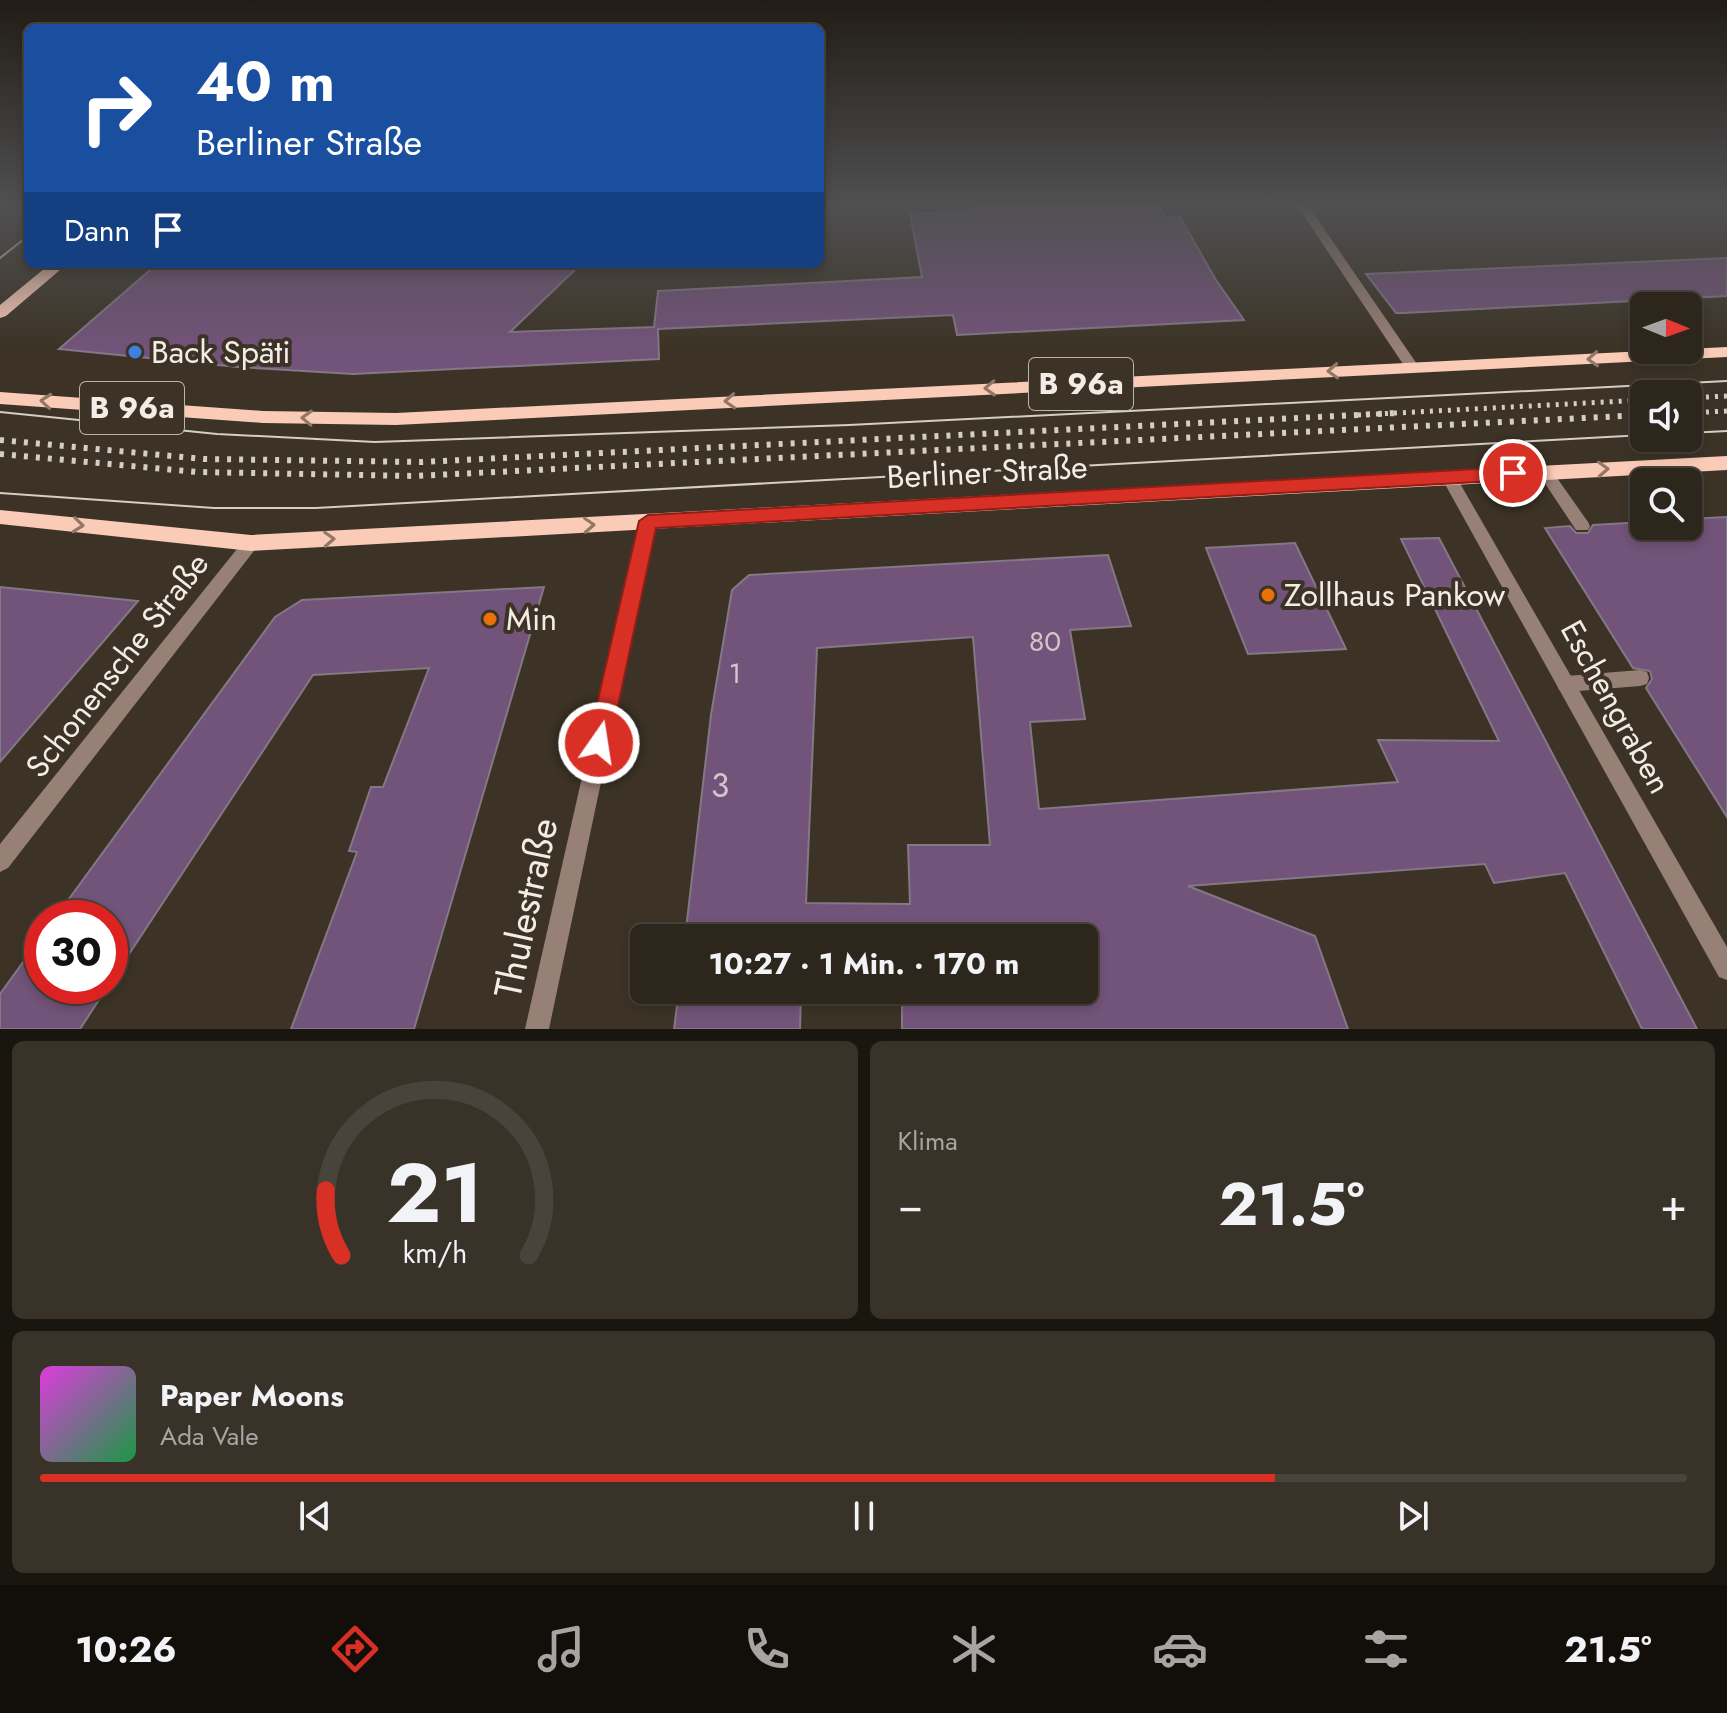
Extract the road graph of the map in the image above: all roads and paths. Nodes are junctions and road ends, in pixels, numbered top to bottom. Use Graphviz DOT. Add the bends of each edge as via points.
graph roads {
  1 [pos="1334,252"];
  2 [pos="54,268"];
  3 [pos="0,313"];
  4 [pos="1727,352"];
  5 [pos="1412,367"];
  6 [pos="0,398"];
  7 [pos="1727,463"];
  8 [pos="1545,472"];
  9 [pos="1449,477"];
  10 [pos="0,517"];
  11 [pos="648,521"];
  12 [pos="1582,526"];
  13 [pos="251,543"];
  14 [pos="1640,678"];
  15 [pos="1566,684"];
  16 [pos="0,861"];
  17 [pos="1727,969"];
  18 [pos="537,1029"];
  1 -- 5 [label="street"];
  2 -- 3 [label="main road"];
  4 -- 5 [label="main road, B 96a, one-way"];
  5 -- 6 [label="main road, B 96a, one-way" via="350,420"];
  8 -- 7 [label="main road, Berliner Straße, one-way"];
  8 -- 9 [label="main road, Berliner Straße"];
  8 -- 12 [label="street"];
  9 -- 11 [label="main road, Berliner Straße"];
  9 -- 15 [label="street, Eschengraben"];
  10 -- 13 [label="main road, Berliner Straße, one-way"];
  13 -- 11 [label="main road, Berliner Straße, one-way"];
  11 -- 18 [label="street, Thulestraße"];
  13 -- 16 [label="street, Schonensche Straße"];
  14 -- 15 [label="street"];
  15 -- 17 [label="street, Eschengraben"];
}
